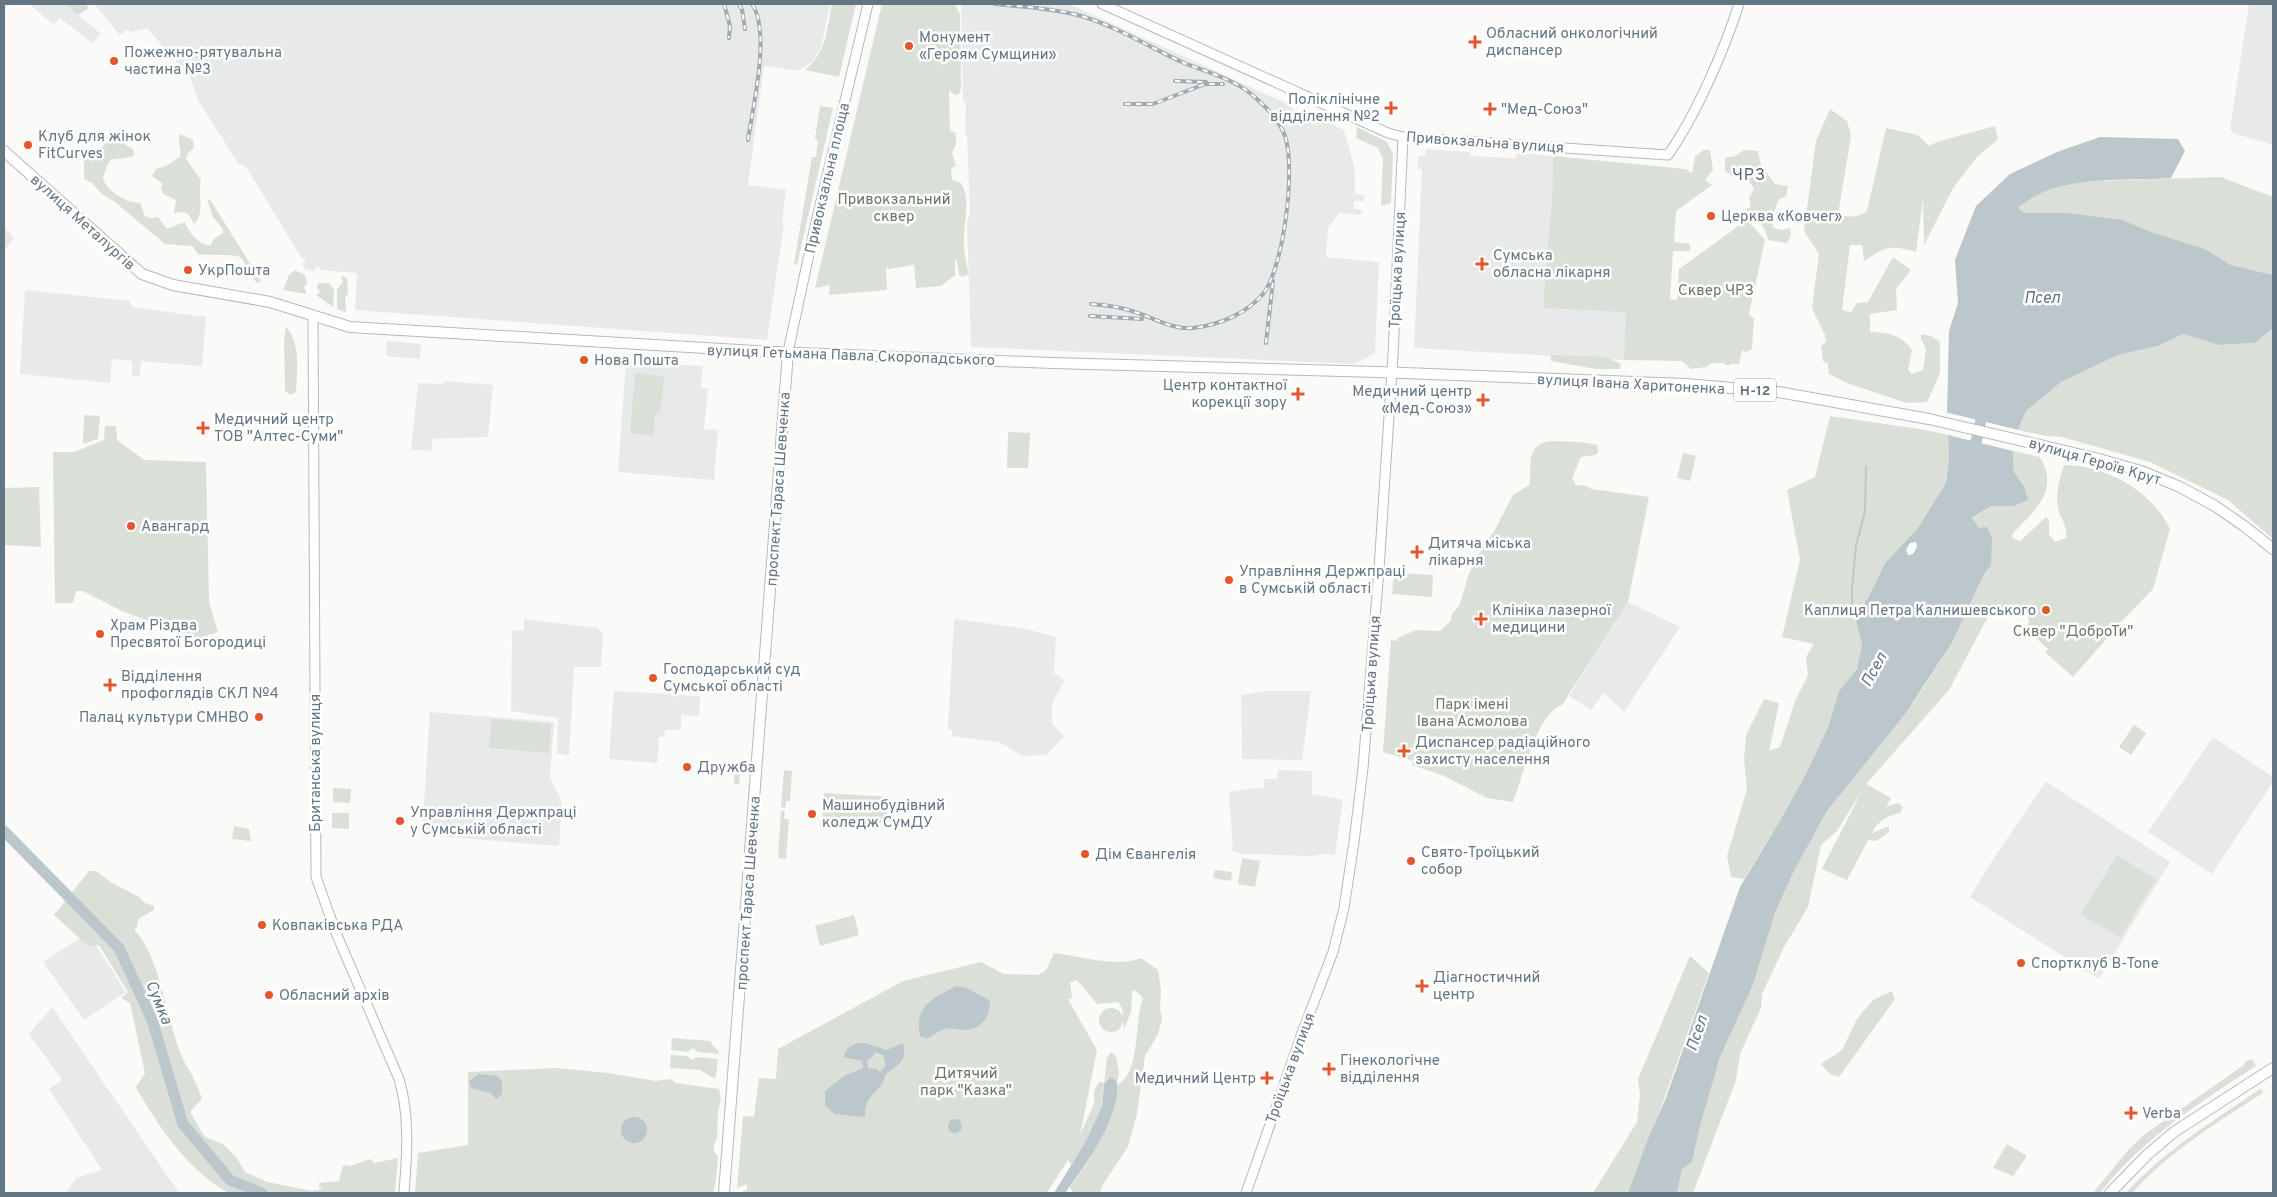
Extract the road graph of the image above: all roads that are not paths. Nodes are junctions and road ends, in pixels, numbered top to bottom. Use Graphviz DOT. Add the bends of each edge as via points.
graph roads {
  1 [pos="868,4"];
  2 [pos="1102,4"];
  3 [pos="1739,4"];
  4 [pos="1403,137"];
  5 [pos="4,151"];
  6 [pos="313,316"];
  7 [pos="788,352"];
  8 [pos="1392,372"];
  9 [pos="1929,419"];
  10 [pos="2273,549"];
  11 [pos="2273,1068"];
  12 [pos="2113,1191"];
  13 [pos="404,1193"];
  14 [pos="724,1193"];
  15 [pos="1246,1193"];
  1 -- 7 [label="main road, Привокзальна площа"];
  2 -- 4 [label="main road, Привокзальна вулиця"];
  3 -- 4 [label="main road, Привокзальна вулиця" via="1694,109 1668,155"];
  4 -- 8 [label="main road, Троїцька вулиця"];
  5 -- 6 [label="main road, вулиця Металургів" via="142,274 173,285 270,302"];
  6 -- 7 [label="main road, вулиця Гетьмана Павла Скоропадського" via="368,329"];
  6 -- 13 [label="main road, Британська вулиця" via="316,877 402,1091 406,1126"];
  7 -- 8 [label="main road, вулиця Гетьмана Павла Скоропадського"];
  7 -- 14 [label="main road, проспект Тараса Шевченка"];
  8 -- 9 [label="main road, вулиця Івана Харитоненка / Н-12" via="1686,384 1778,392"];
  8 -- 15 [label="main road, Троїцька вулиця" via="1363,768 1344,908 1328,966"];
  9 -- 10 [label="main road, вулиця Героїв Крут / Н-12" via="2144,472 2180,487 2244,526"];
  11 -- 12 [label="main road" via="2174,1132"];
}
